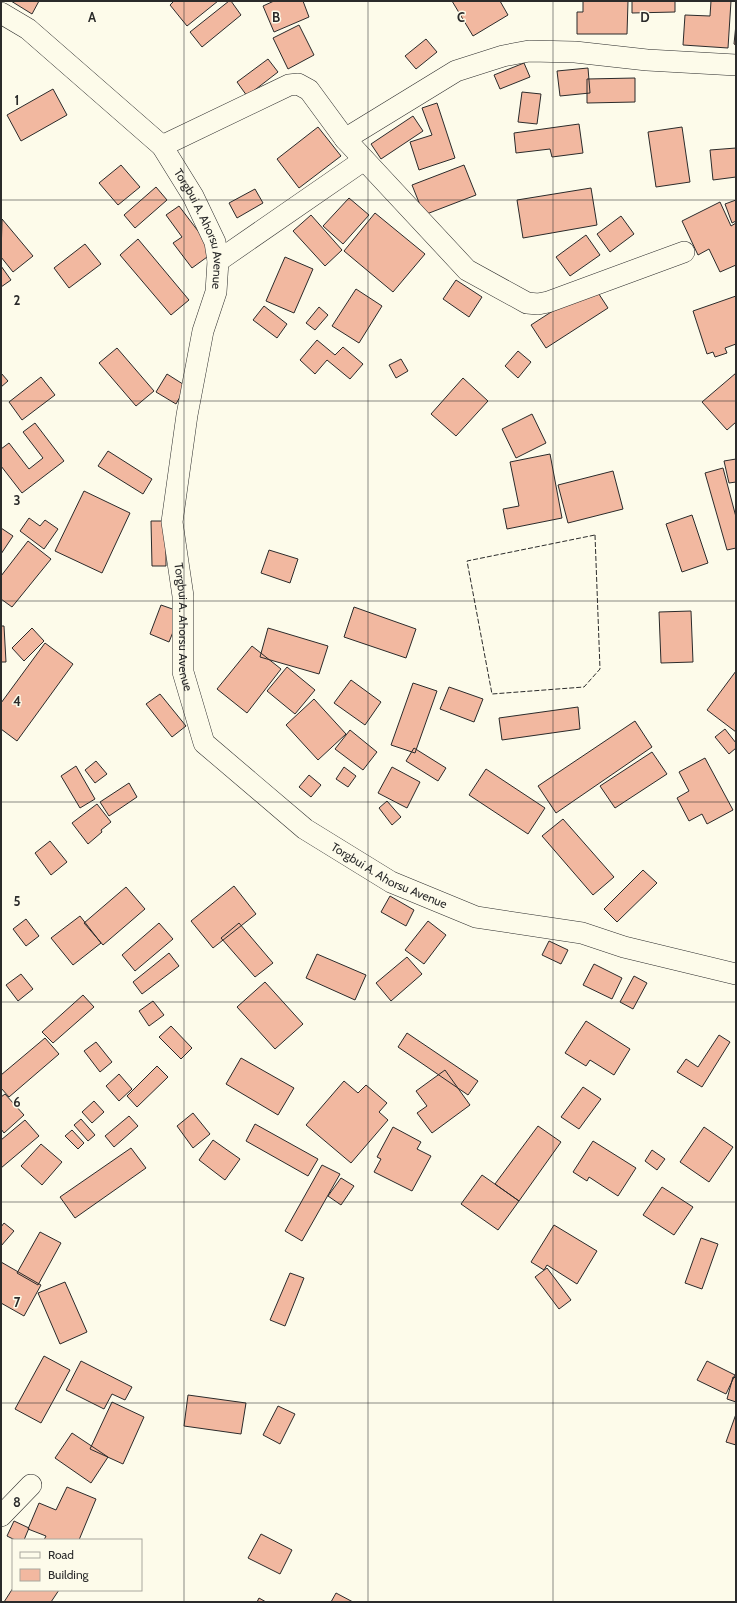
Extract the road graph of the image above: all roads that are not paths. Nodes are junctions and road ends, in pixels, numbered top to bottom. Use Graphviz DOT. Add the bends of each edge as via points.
graph roads {
  1 [pos="1,12"];
  2 [pos="736,65"];
  3 [pos="345,140"];
  4 [pos="162,146"];
  5 [pos="364,160"];
  6 [pos="684,252"];
  7 [pos="218,261"];
  8 [pos="736,974"];
  9 [pos="31,1485"];
  10 [pos="1,1516"];
  1 -- 4 [label="street, Torgbui A. Ahorsu Avenue" via="28,29"];
  2 -- 3 [label="street" via="647,60 575,52 529,51 503,56 456,71"];
  3 -- 4 [label="street" via="309,90 298,84 289,85"];
  3 -- 5 [label="street"];
  4 -- 7 [label="street, Torgbui A. Ahorsu Avenue" via="193,196 215,242"];
  5 -- 6 [label="street" via="467,270 527,302 548,302"];
  5 -- 7 [label="street"];
  7 -- 8 [label="street, Torgbui A. Ahorsu Avenue" via="216,292 203,331 187,415 172,522 183,596 183,672 204,743 305,829 391,882 476,917 582,933 624,947"];
  9 -- 10 [label="street"];
}
